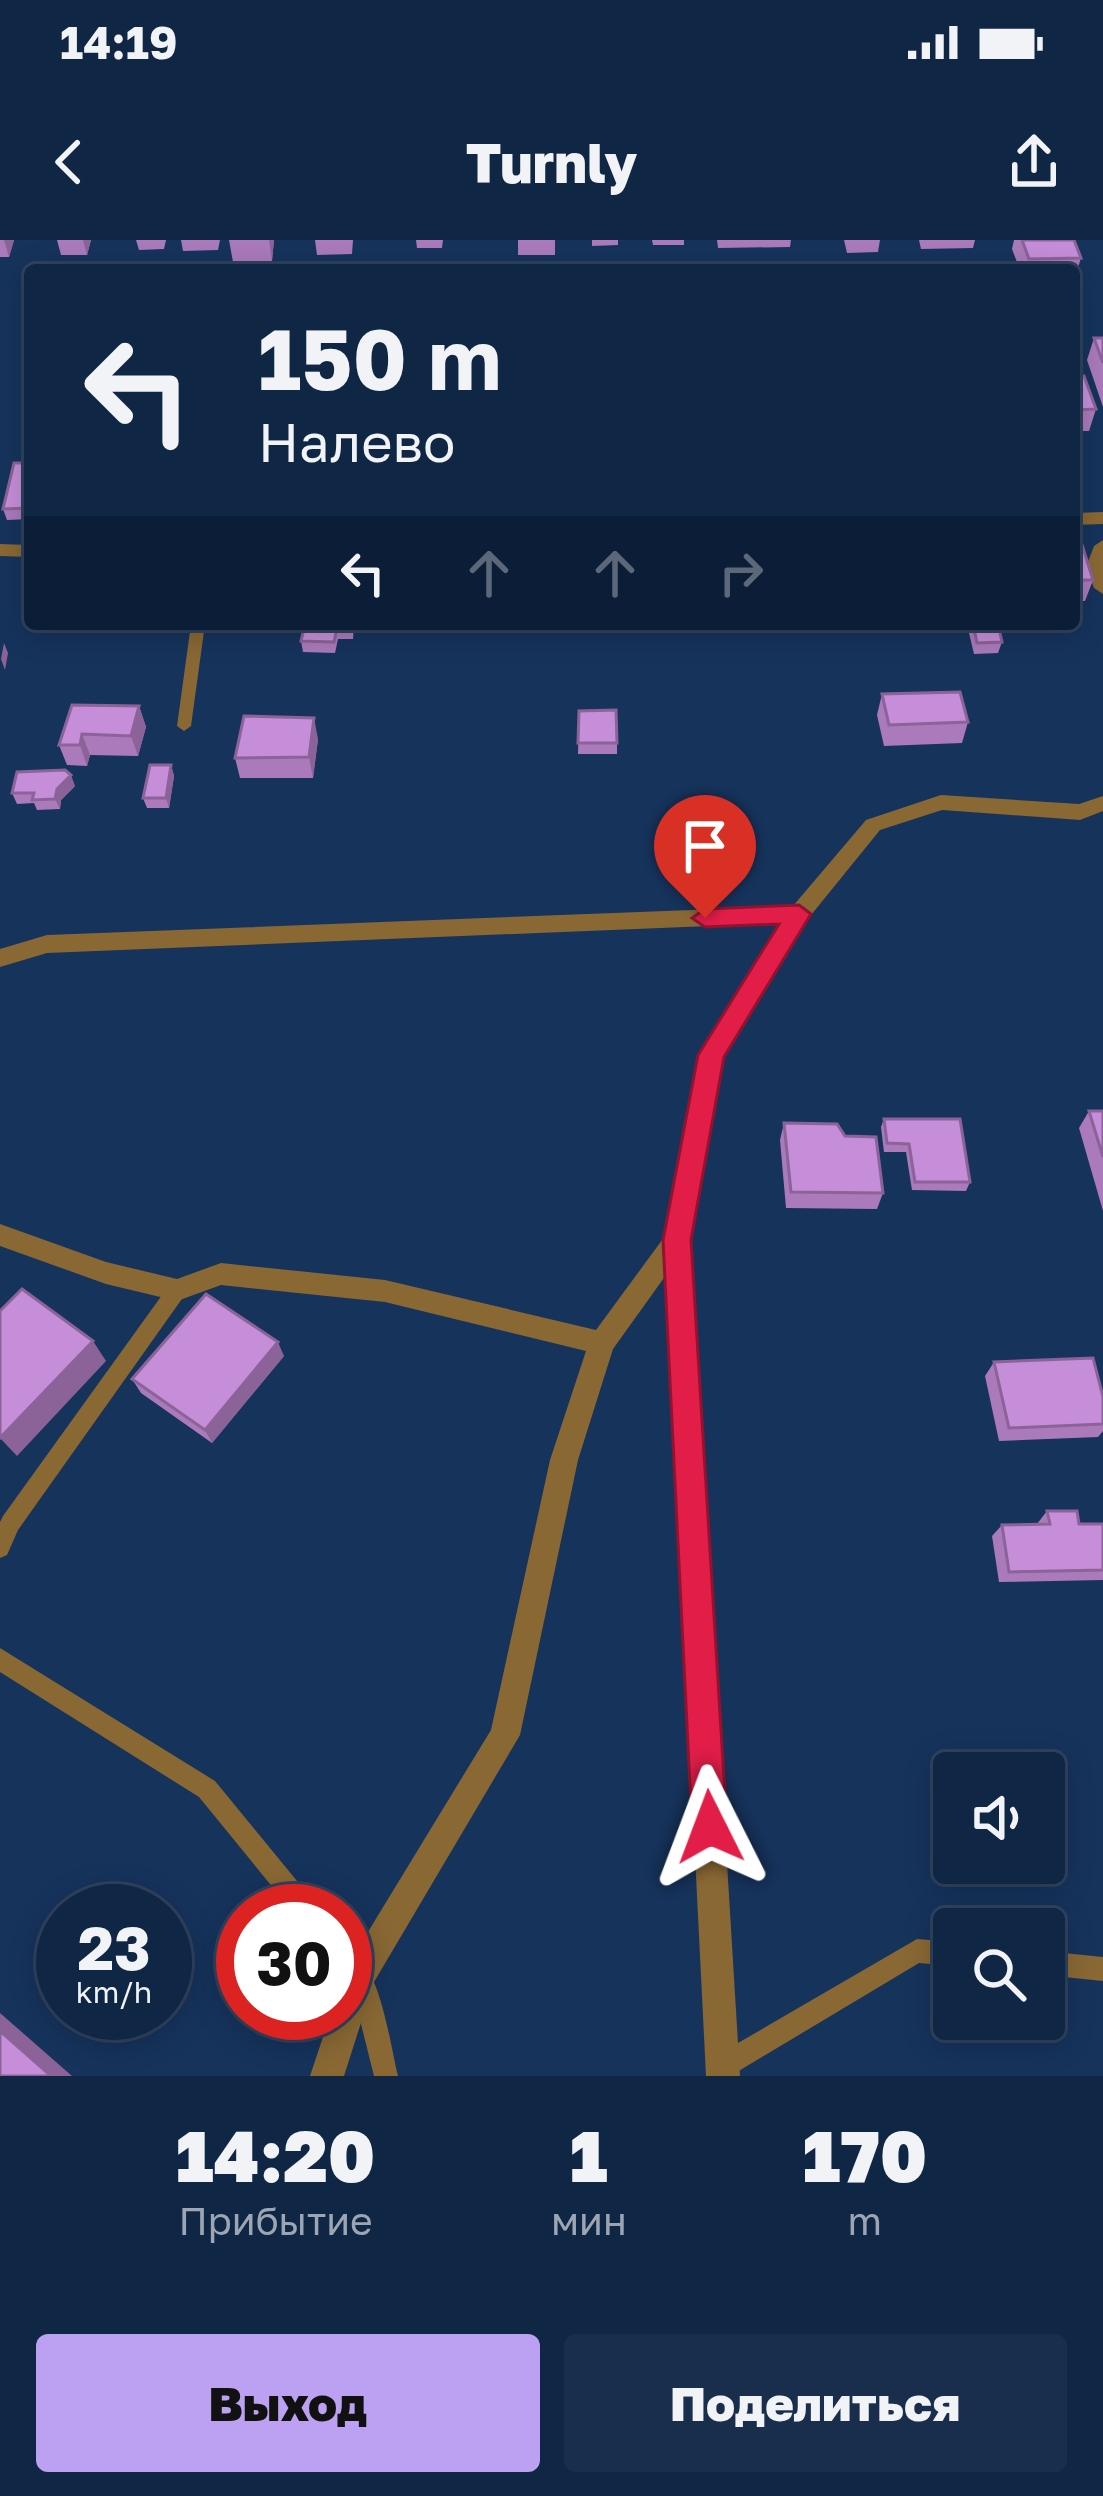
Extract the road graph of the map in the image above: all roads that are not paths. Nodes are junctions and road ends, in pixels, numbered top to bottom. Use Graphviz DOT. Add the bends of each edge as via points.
graph roads {
  1 [pos="1103,546"];
  2 [pos="1103,588"];
  3 [pos="197,630"];
  4 [pos="184,726"];
  5 [pos="1103,803"];
  6 [pos="799,914"];
  7 [pos="0,958"];
  8 [pos="0,1235"];
  9 [pos="677,1240"];
  10 [pos="177,1290"];
  11 [pos="602,1343"];
  12 [pos="0,1548"];
  13 [pos="0,1659"];
  14 [pos="286,1884"];
  15 [pos="372,1935"];
  16 [pos="933,1952"];
  17 [pos="1065,1965"];
  18 [pos="1103,1969"];
  19 [pos="372,2030"];
  20 [pos="335,2040"];
  21 [pos="723,2071"];
  22 [pos="327,2076"];
  23 [pos="386,2076"];
  1 -- 2 [label="street" via="1095,567"];
  3 -- 4 [label="lane"];
  5 -- 6 [label="street" via="1080,812 941,802 873,825"];
  6 -- 7 [label="street" via="47,944"];
  6 -- 9 [label="street" via="711,1055"];
  8 -- 10 [label="street"];
  9 -- 11 [label="street"];
  9 -- 21 [label="street"];
  10 -- 11 [label="street" via="221,1274 385,1291"];
  10 -- 12 [label="lane"];
  11 -- 15 [label="street" via="564,1460 505,1735"];
  13 -- 14 [label="lane" via="207,1789"];
  16 -- 21 [label="lane" via="917,1951"];
  17 -- 18 [label="lane"];
  19 -- 23 [label="lane"];
  20 -- 22 [label="street"];
}
